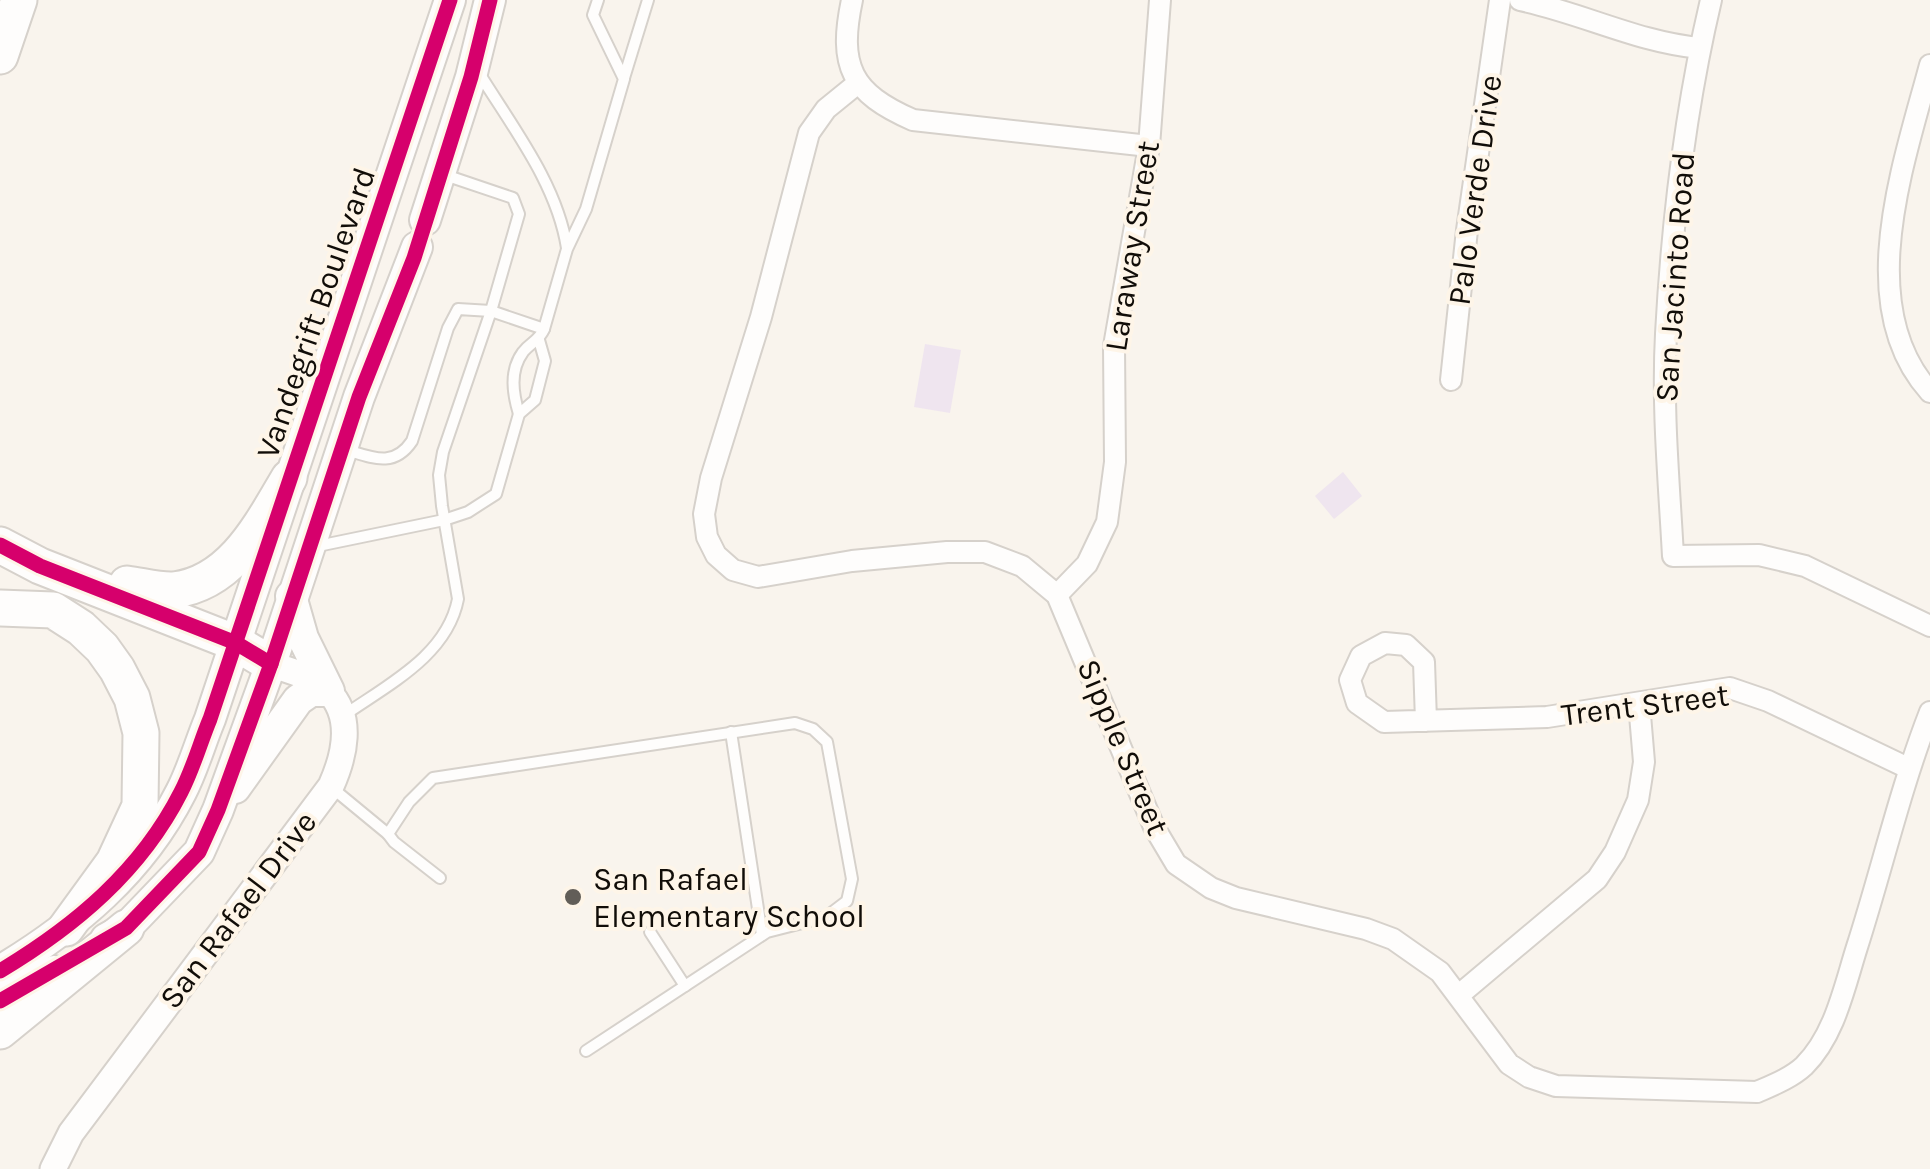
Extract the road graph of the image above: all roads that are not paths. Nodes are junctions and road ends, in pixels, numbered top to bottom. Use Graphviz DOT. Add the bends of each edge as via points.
graph roads {
  1 [pos="19,0"];
  2 [pos="431,0"];
  3 [pos="450,0"];
  4 [pos="490,0"];
  5 [pos="598,0"];
  6 [pos="648,0"];
  7 [pos="852,0"];
  8 [pos="1160,0"];
  9 [pos="1500,0"];
  10 [pos="1520,0"];
  11 [pos="1711,0"];
  12 [pos="1700,48"];
  13 [pos="0,56"];
  14 [pos="474,64"];
  15 [pos="1930,64"];
  16 [pos="425,76"];
  17 [pos="624,80"];
  18 [pos="858,84"];
  19 [pos="1149,146"];
  20 [pos="440,174"];
  21 [pos="567,249"];
  22 [pos="491,311"];
  23 [pos="542,334"];
  24 [pos="1450,380"];
  25 [pos="1930,392"];
  26 [pos="520,414"];
  27 [pos="341,448"];
  28 [pos="290,478"];
  29 [pos="444,520"];
  30 [pos="0,545"];
  31 [pos="307,548"];
  32 [pos="67,576"];
  33 [pos="1057,595"];
  34 [pos="291,596"];
  35 [pos="0,608"];
  36 [pos="1930,626"];
  37 [pos="236,643"];
  38 [pos="271,664"];
  39 [pos="1638,703"];
  40 [pos="336,704"];
  41 [pos="1930,712"];
  42 [pos="1426,721"];
  43 [pos="731,732"];
  44 [pos="1908,768"];
  45 [pos="331,786"];
  46 [pos="218,810"];
  47 [pos="388,834"];
  48 [pos="440,878"];
  49 [pos="66,928"];
  50 [pos="126,928"];
  51 [pos="650,932"];
  52 [pos="762,935"];
  53 [pos="0,971"];
  54 [pos="685,986"];
  55 [pos="1459,995"];
  56 [pos="0,1001"];
  57 [pos="0,1031"];
  58 [pos="586,1050"];
  59 [pos="53,1169"];
  1 -- 13 [label="highway"];
  2 -- 16 [label="main road"];
  3 -- 16 [label="main road, Vandegrift Boulevard"];
  4 -- 14 [label="main road, Vandegrift Boulevard"];
  5 -- 17 [label="lane" via="593,16"];
  6 -- 17 [label="lane"];
  7 -- 18 [label="street" via="846,56"];
  8 -- 19 [label="street, Laraway Street"];
  9 -- 24 [label="street, Palo Verde Drive"];
  10 -- 12 [label="street" via="1615,31"];
  11 -- 12 [label="street, San Jacinto Road"];
  12 -- 36 [label="street, San Jacinto Road" via="1680,161 1666,336 1673,556 1759,555 1804,566"];
  14 -- 20 [label="main road, Vandegrift Boulevard"];
  14 -- 21 [label="lane" via="554,197"];
  15 -- 25 [label="street" via="1898,183 1888,288 1898,343"];
  16 -- 28 [label="main road, Vandegrift Boulevard"];
  17 -- 21 [label="lane" via="586,209"];
  18 -- 19 [label="street" via="884,107 913,120"];
  18 -- 33 [label="street, Sipple Street" via="808,133 711,478 707,537 732,570 758,577 852,561 985,552 1022,566"];
  19 -- 33 [label="street, Laraway Street" via="1114,346 1108,522 1087,564"];
  20 -- 22 [label="lane" via="513,198 520,214"];
  20 -- 27 [label="main road, Vandegrift Boulevard"];
  21 -- 23 [label="lane"];
  22 -- 23 [label="lane"];
  22 -- 27 [label="lane" via="458,308 404,454 374,459"];
  22 -- 29 [label="lane" via="443,452"];
  23 -- 26 [label="lane" via="545,360 535,400"];
  23 -- 26 [label="lane" via="522,353 511,388"];
  26 -- 29 [label="lane" via="496,494"];
  27 -- 31 [label="main road, Vandegrift Boulevard"];
  28 -- 32 [label="highway" via="229,566 200,583 172,590"];
  28 -- 37 [label="main road, Vandegrift Boulevard"];
  29 -- 31 [label="lane"];
  29 -- 40 [label="lane" via="458,599 445,636 430,653"];
  30 -- 32 [label="highway"];
  31 -- 34 [label="main road, Vandegrift Boulevard"];
  32 -- 37 [label="highway"];
  33 -- 55 [label="street, Sipple Street" via="1154,827 1176,864 1236,898 1393,939 1440,972"];
  34 -- 38 [label="main road, Vandegrift Boulevard"];
  34 -- 40 [label="main road" via="303,638"];
  35 -- 49 [label="highway" via="53,610 81,628 117,669 140,733 140,806 114,862"];
  37 -- 38 [label="highway"];
  37 -- 49 [label="main road, Vandegrift Boulevard" via="181,792 139,860"];
  38 -- 40 [label="street" via="308,678"];
  38 -- 46 [label="main road, Vandegrift Boulevard"];
  39 -- 42 [label="street, Trent Street" via="1547,717"];
  39 -- 44 [label="street, Trent Street" via="1730,688"];
  39 -- 55 [label="street" via="1644,762 1638,800 1615,852 1596,879"];
  40 -- 45 [label="street, San Rafael Drive" via="345,746"];
  40 -- 46 [label="main road" via="312,691 298,700"];
  41 -- 44 [label="street, Sipple Street"];
  42 -- 42 [label="street, Trent Street" via="1384,722 1357,704 1350,680 1361,656 1385,642 1406,644 1424,662"];
  43 -- 47 [label="lane" via="433,778"];
  43 -- 52 [label="lane"];
  43 -- 52 [label="lane" via="795,723 827,742 852,879 847,901 834,913"];
  44 -- 55 [label="street, Sipple Street" via="1832,1025 1804,1065 1782,1081 1757,1092 1556,1086 1509,1064"];
  45 -- 47 [label="lane"];
  45 -- 59 [label="street, San Rafael Drive" via="71,1133"];
  46 -- 50 [label="main road" via="199,852"];
  47 -- 48 [label="lane"];
  49 -- 53 [label="main road, Vandegrift Boulevard"];
  50 -- 56 [label="main road"];
  50 -- 57 [label="highway"];
  51 -- 54 [label="lane"];
  52 -- 54 [label="lane"];
  54 -- 58 [label="lane"];
}
